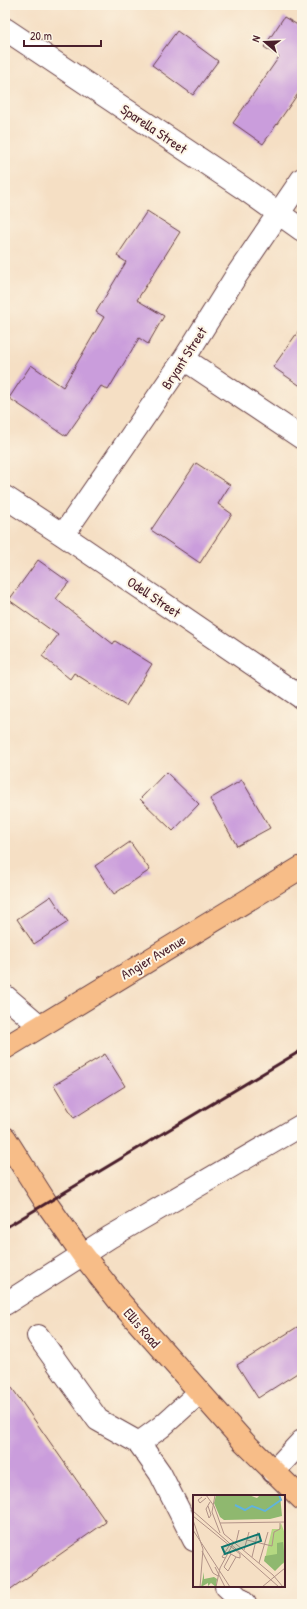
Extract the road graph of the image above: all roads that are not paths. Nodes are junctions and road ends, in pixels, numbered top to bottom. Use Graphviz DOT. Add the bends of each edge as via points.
graph roads {
  1 [pos="5,29"];
  2 [pos="302,179"];
  3 [pos="279,213"];
  4 [pos="302,230"];
  5 [pos="184,359"];
  6 [pos="302,438"];
  7 [pos="5,497"];
  8 [pos="64,535"];
  9 [pos="302,698"];
  10 [pos="302,866"];
  11 [pos="5,996"];
  12 [pos="40,1026"];
  13 [pos="5,1048"];
  14 [pos="302,1124"];
  15 [pos="5,1138"];
  16 [pos="83,1255"];
  17 [pos="5,1304"];
  18 [pos="38,1336"];
  19 [pos="199,1393"];
  20 [pos="302,1441"];
  21 [pos="139,1443"];
  22 [pos="273,1472"];
  23 [pos="302,1500"];
  24 [pos="193,1538"];
  25 [pos="227,1587"];
  26 [pos="245,1604"];
  1 -- 3 [label="street, Sparella Street"];
  2 -- 3 [label="street, Bryant Street"];
  3 -- 4 [label="street, Sparella Street"];
  3 -- 5 [label="street, Bryant Street"];
  5 -- 6 [label="street"];
  5 -- 8 [label="street, Bryant Street"];
  7 -- 8 [label="street, Odell Street"];
  8 -- 9 [label="street, Odell Street"];
  10 -- 12 [label="main road, Angier Avenue"];
  11 -- 12 [label="street"];
  12 -- 13 [label="main road, Angier Avenue"];
  14 -- 16 [label="street"];
  15 -- 16 [label="main road, Ellis Road"];
  16 -- 17 [label="street"];
  16 -- 19 [label="main road, Ellis Road" via="119,1301"];
  18 -- 21 [label="street" via="98,1420"];
  19 -- 21 [label="street"];
  19 -- 22 [label="main road, Ellis Road"];
  20 -- 22 [label="street"];
  21 -- 24 [label="street" via="160,1473"];
  22 -- 23 [label="main road, Ellis Road"];
  25 -- 26 [label="street"];
}
